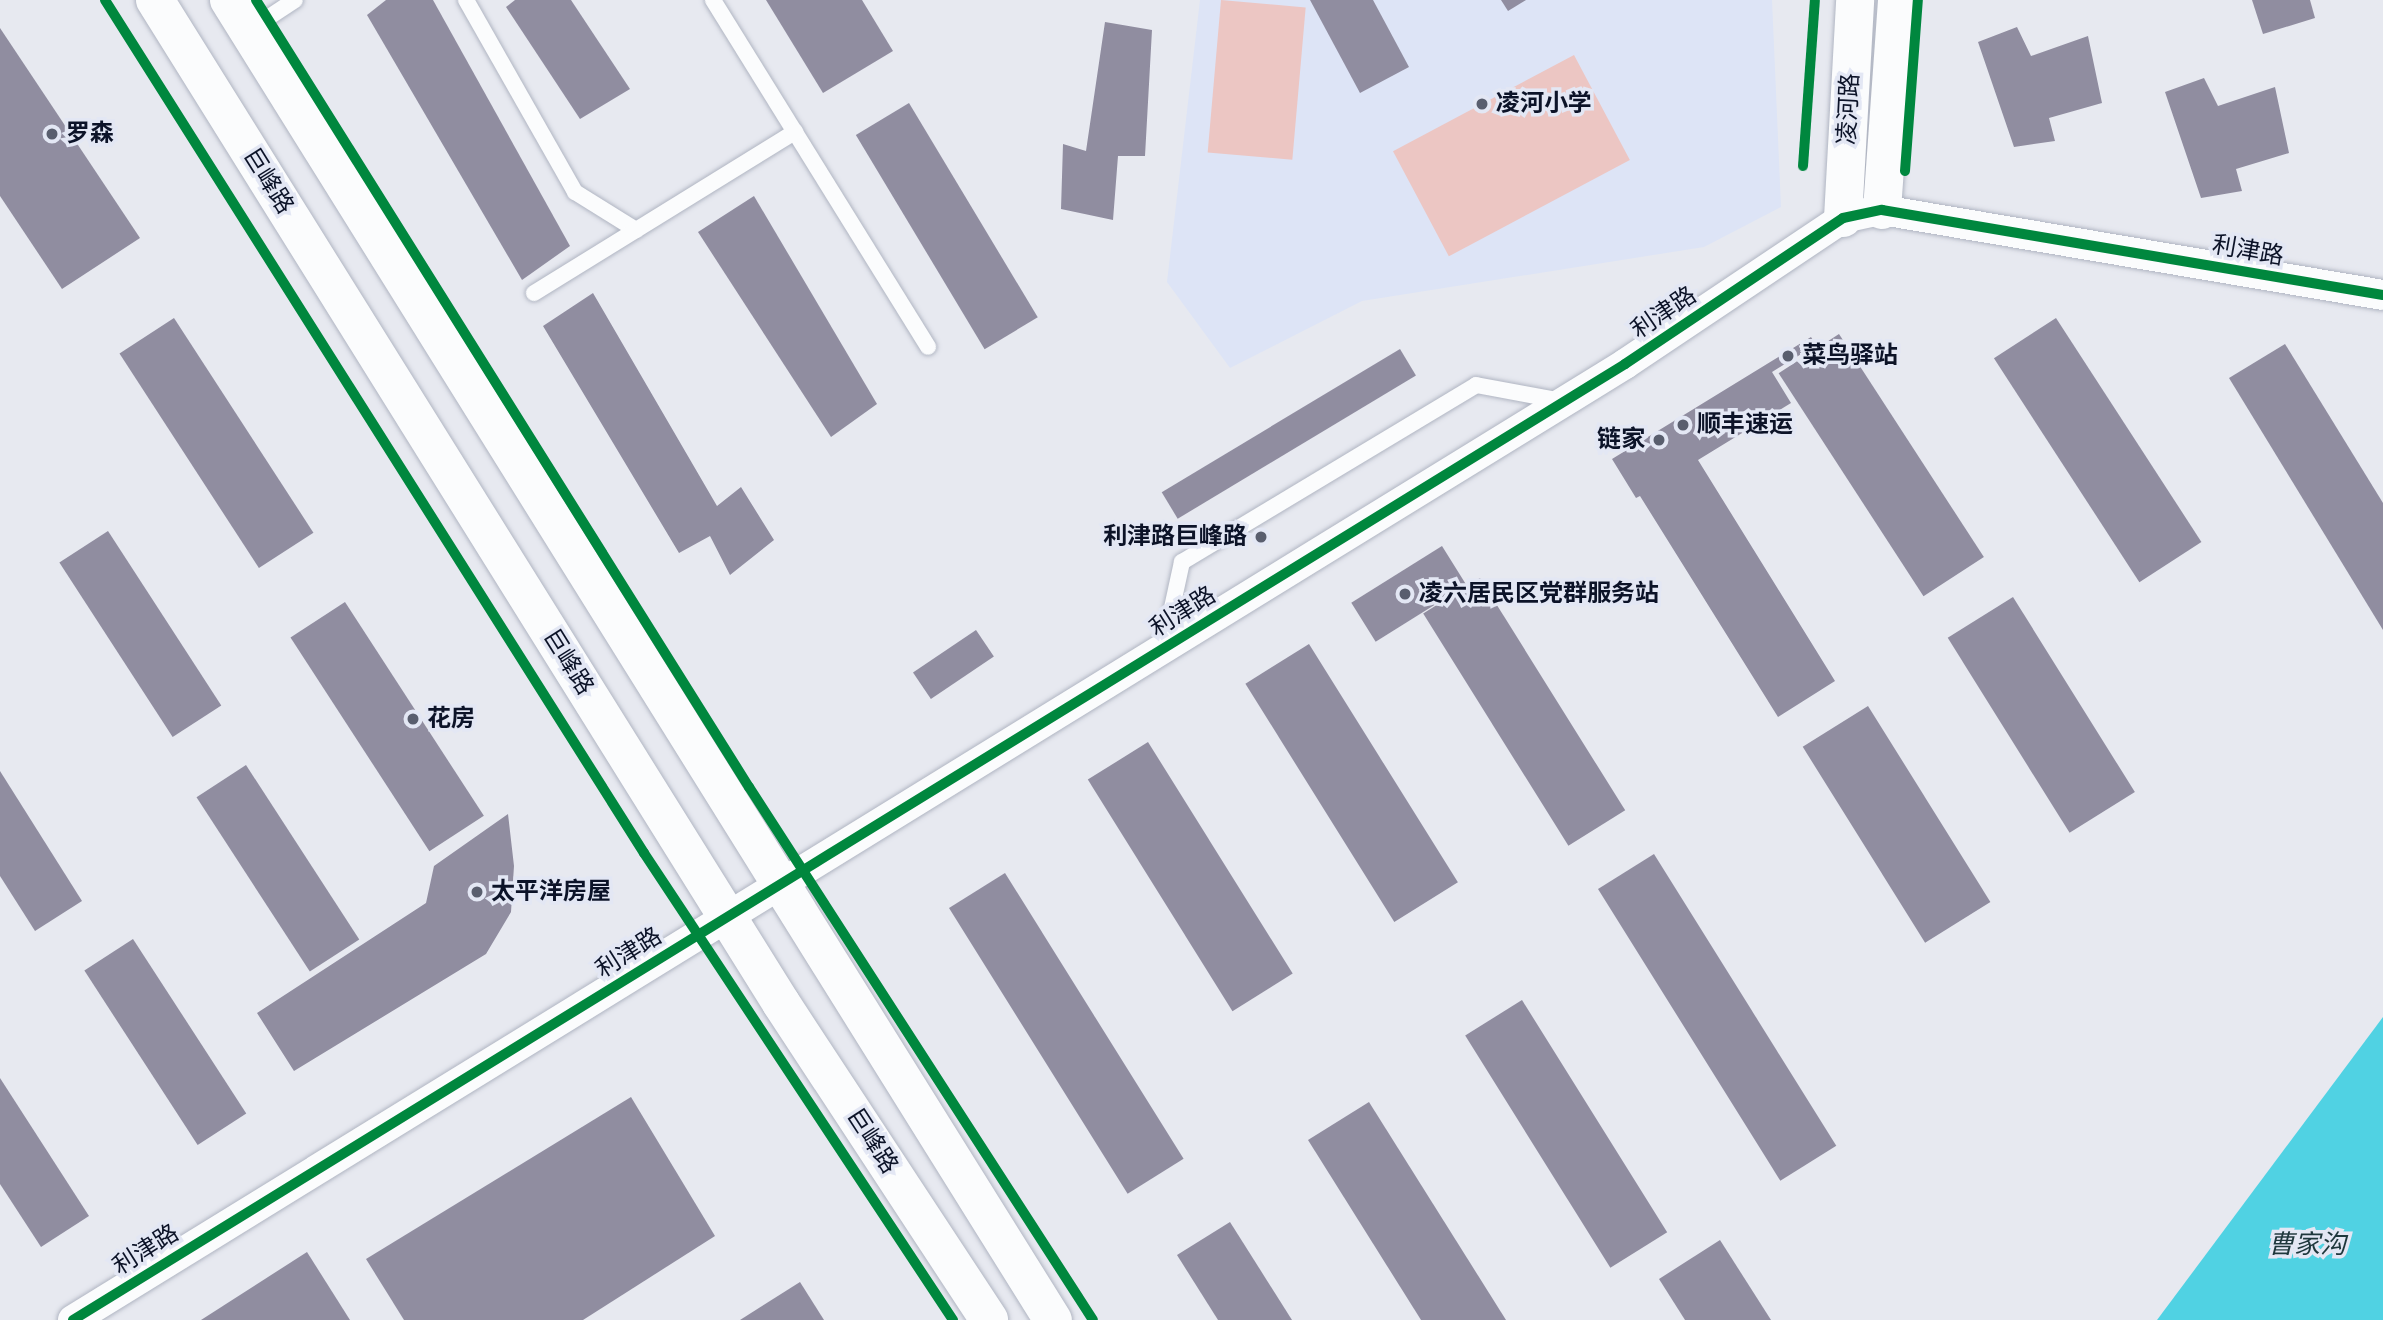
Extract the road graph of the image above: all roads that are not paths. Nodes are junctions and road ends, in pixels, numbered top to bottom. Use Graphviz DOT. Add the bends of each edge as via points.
graph roads {
  1 [pos="155,0"];
  2 [pos="295,0"];
  3 [pos="466,0"];
  4 [pos="713,0"];
  5 [pos="1855,0"];
  6 [pos="1897,0"];
  7 [pos="238,15"];
  8 [pos="795,132"];
  9 [pos="1882,210"];
  10 [pos="1843,218"];
  11 [pos="636,230"];
  12 [pos="534,293"];
  13 [pos="2383,295"];
  14 [pos="928,347"];
  15 [pos="1564,402"];
  16 [pos="1163,649"];
  17 [pos="781,883"];
  18 [pos="727,918"];
  19 [pos="73,1320"];
  20 [pos="989,1320"];
  21 [pos="1053,1320"];
  1 -- 18 [label="main road, 巨峰路"];
  2 -- 7 [label="lane"];
  3 -- 11 [label="lane" via="575,192"];
  4 -- 8 [label="lane"];
  5 -- 10 [label="main road, 凌河路"];
  6 -- 9 [label="main road, 凌河路"];
  7 -- 17 [label="main road"];
  8 -- 11 [label="lane"];
  8 -- 14 [label="lane"];
  9 -- 10 [label="street, 利津路"];
  9 -- 13 [label="street, 利津路"];
  10 -- 15 [label="street, 利津路"];
  11 -- 12 [label="lane"];
  15 -- 16 [label="street, 利津路"];
  15 -- 16 [label="lane" via="1476,385 1182,562"];
  16 -- 17 [label="street, 利津路"];
  17 -- 18 [label="street, 利津路"];
  17 -- 21 [label="main road"];
  18 -- 19 [label="street, 利津路"];
  18 -- 20 [label="main road, 巨峰路"];
}
